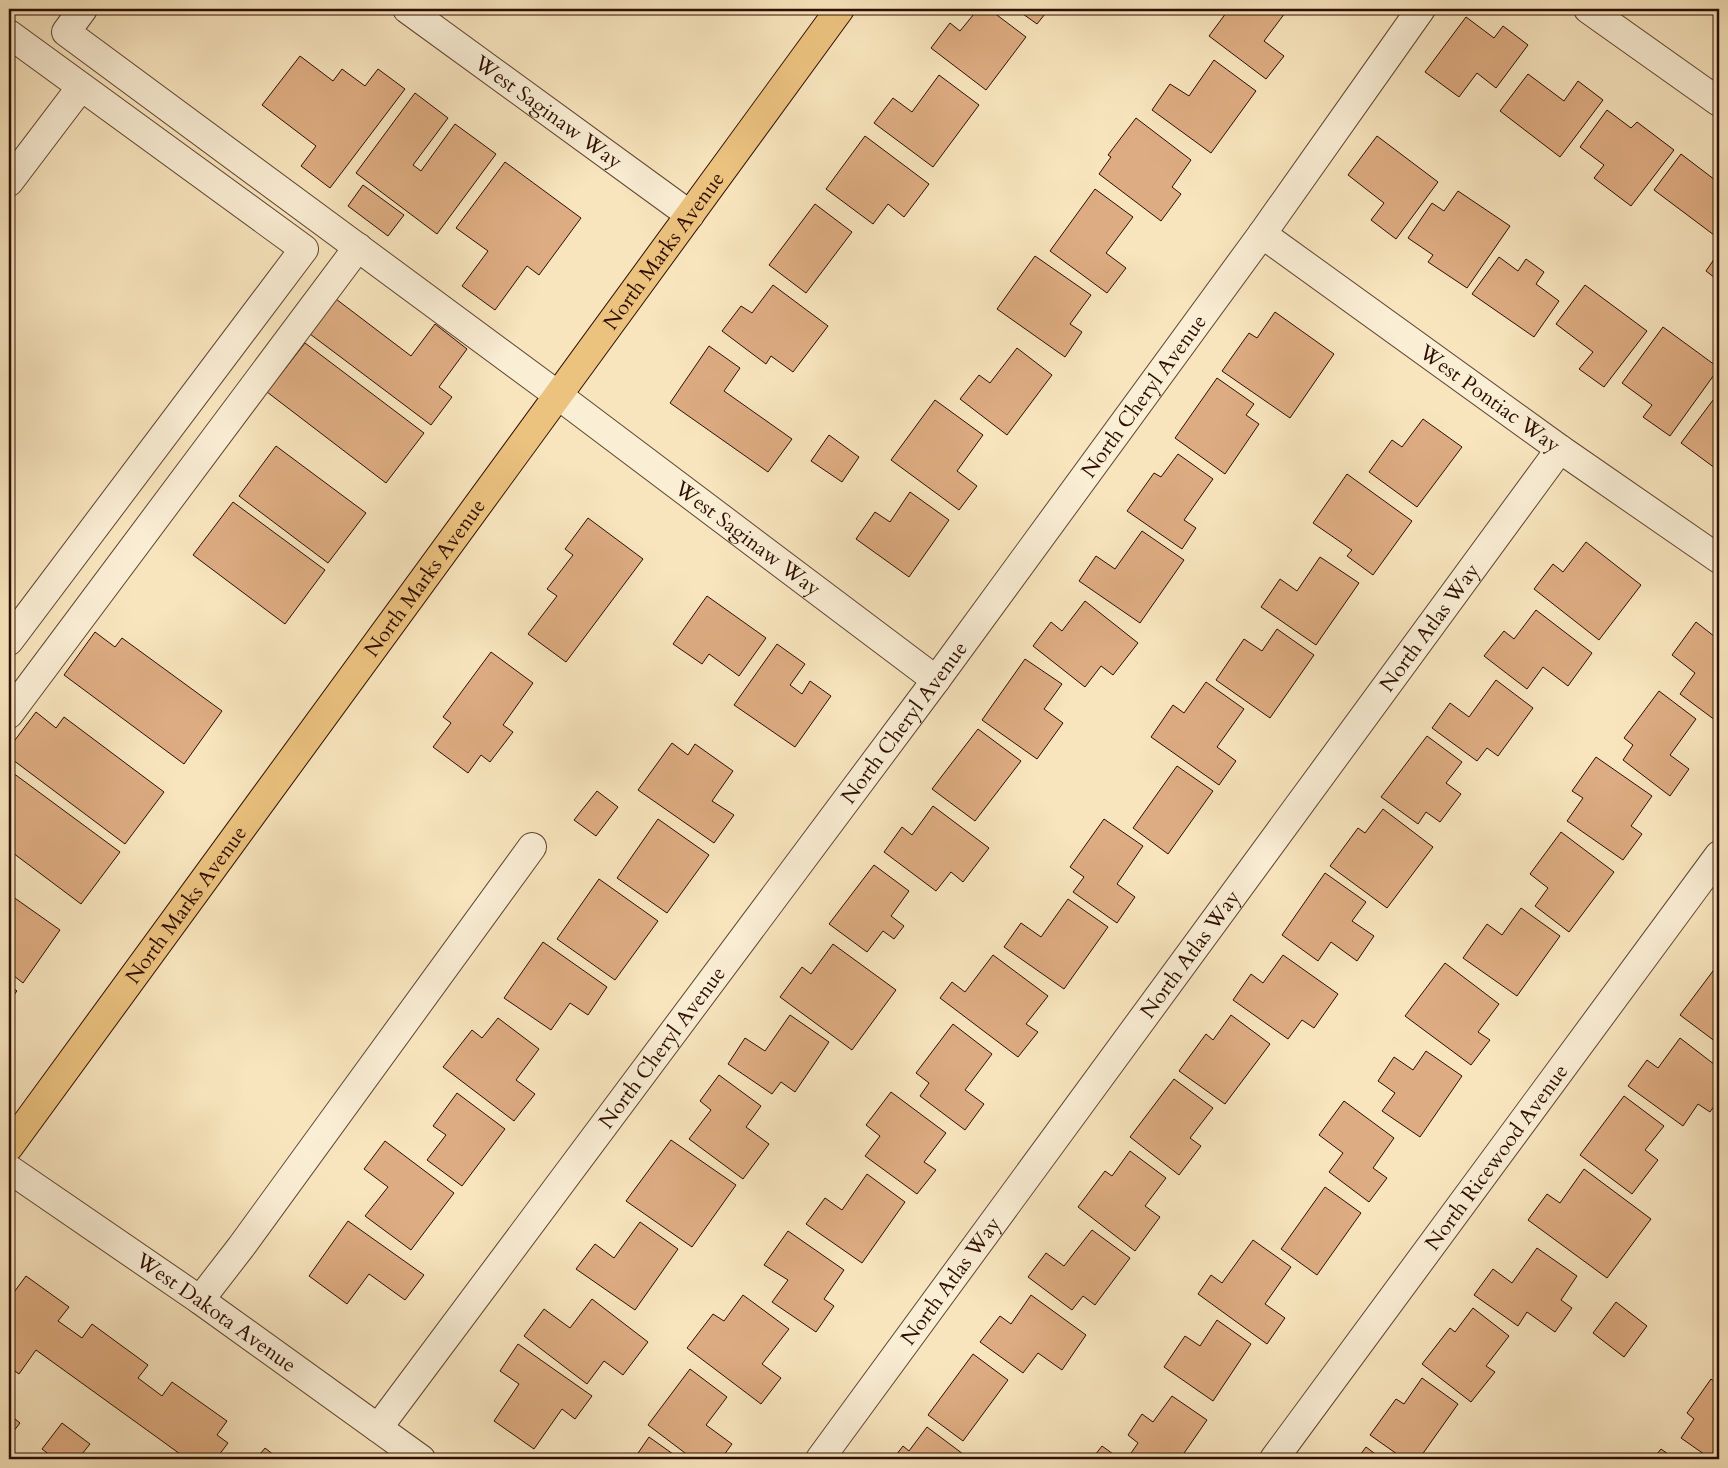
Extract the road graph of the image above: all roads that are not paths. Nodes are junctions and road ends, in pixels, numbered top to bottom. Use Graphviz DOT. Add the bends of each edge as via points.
graph roads {
  1 [pos="83,9"];
  2 [pos="407,9"];
  3 [pos="840,9"];
  4 [pos="1421,9"];
  5 [pos="1588,9"];
  6 [pos="9,34"];
  7 [pos="81,87"];
  8 [pos="1719,102"];
  9 [pos="9,182"];
  10 [pos="690,215"];
  11 [pos="1262,234"];
  12 [pos="358,247"];
  13 [pos="559,396"];
  14 [pos="1560,449"];
  15 [pos="1719,559"];
  16 [pos="9,641"];
  17 [pos="936,680"];
  18 [pos="9,714"];
  19 [pos="532,847"];
  20 [pos="1719,855"];
  21 [pos="9,1147"];
  22 [pos="9,1169"];
  23 [pos="200,1300"];
  24 [pos="378,1428"];
  25 [pos="421,1459"];
  26 [pos="820,1459"];
  27 [pos="1274,1459"];
  1 -- 12 [label="street, West Saginaw Way" via="66,32"];
  2 -- 10 [label="street, West Saginaw Way"];
  3 -- 10 [label="main road, North Marks Avenue"];
  4 -- 11 [label="street, North Cheryl Avenue"];
  5 -- 8 [label="street"];
  6 -- 7 [label="street"];
  7 -- 9 [label="street"];
  7 -- 16 [label="street" via="304,249"];
  10 -- 13 [label="main road, North Marks Avenue"];
  11 -- 14 [label="street, West Pontiac Way"];
  11 -- 17 [label="street, North Cheryl Avenue"];
  12 -- 13 [label="street, West Saginaw Way"];
  12 -- 18 [label="street"];
  13 -- 17 [label="street, West Saginaw Way"];
  13 -- 21 [label="main road, North Marks Avenue"];
  14 -- 15 [label="street, West Pontiac Way"];
  14 -- 26 [label="street, North Atlas Way"];
  17 -- 24 [label="street, North Cheryl Avenue"];
  19 -- 23 [label="street"];
  20 -- 27 [label="street, North Ricewood Avenue"];
  22 -- 23 [label="street, West Dakota Avenue"];
  23 -- 24 [label="street, West Dakota Avenue"];
  24 -- 25 [label="street, West Dakota Avenue"];
}
